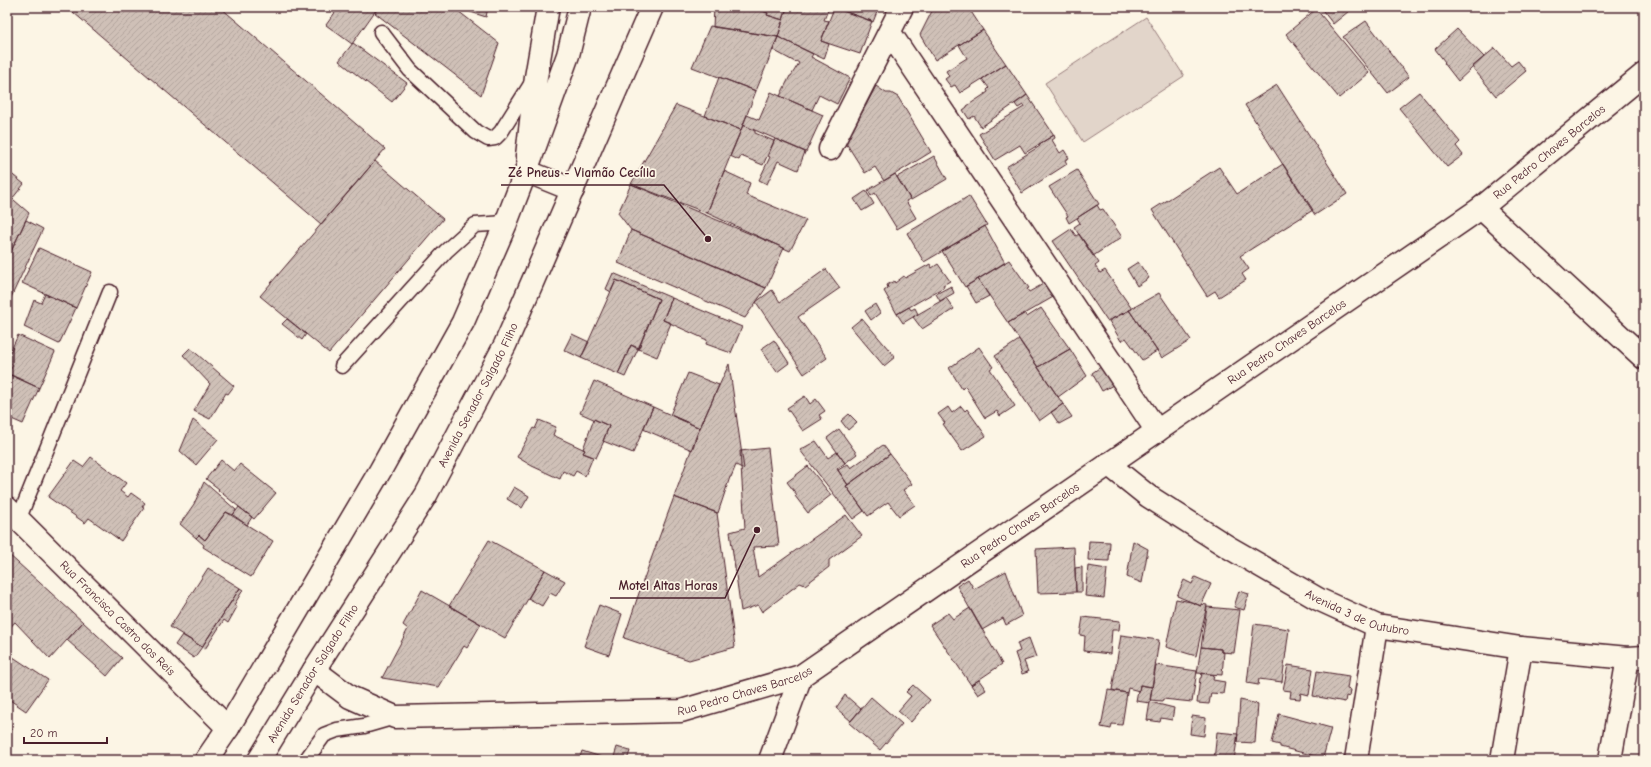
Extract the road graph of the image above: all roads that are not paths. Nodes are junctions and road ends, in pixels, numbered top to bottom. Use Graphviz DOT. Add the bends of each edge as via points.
graph roads {
  1 [pos="548,7"];
  2 [pos="580,7"];
  3 [pos="652,7"];
  4 [pos="902,7"];
  5 [pos="381,32"];
  6 [pos="890,33"];
  7 [pos="1644,74"];
  8 [pos="536,77"];
  9 [pos="830,149"];
  10 [pos="526,171"];
  11 [pos="573,190"];
  12 [pos="1481,208"];
  13 [pos="506,223"];
  14 [pos="110,292"];
  15 [pos="1644,358"];
  16 [pos="342,366"];
  17 [pos="1157,430"];
  18 [pos="1108,464"];
  19 [pos="13,513"];
  20 [pos="1377,626"];
  21 [pos="1521,648"];
  22 [pos="1636,658"];
  23 [pos="314,670"];
  24 [pos="801,676"];
  25 [pos="395,717"];
  26 [pos="228,728"];
  27 [pos="206,760"];
  28 [pos="259,760"];
  29 [pos="306,760"];
  30 [pos="770,760"];
  31 [pos="1356,760"];
  32 [pos="1502,760"];
  33 [pos="1610,760"];
  1 -- 8 [label="street"];
  2 -- 10 [label="street" via="568,55"];
  3 -- 11 [label="street, Avenida Senador Salgado Filho"];
  4 -- 6 [label="street"];
  5 -- 8 [label="lane" via="410,70 476,132 488,139 495,138 500,132"];
  6 -- 9 [label="street"];
  6 -- 17 [label="street"];
  7 -- 12 [label="street, Rua Pedro Chaves Barcelos"];
  8 -- 10 [label="street"];
  10 -- 11 [label="street"];
  10 -- 13 [label="street"];
  11 -- 23 [label="street, Avenida Senador Salgado Filho" via="505,345 429,488"];
  12 -- 15 [label="street"];
  12 -- 17 [label="street, Rua Pedro Chaves Barcelos"];
  13 -- 16 [label="lane" via="475,225 446,251"];
  13 -- 26 [label="street" via="463,322 384,464"];
  14 -- 19 [label="lane"];
  17 -- 18 [label="street, Rua Pedro Chaves Barcelos"];
  18 -- 20 [label="street, Avenida 3 de Outubro" via="1148,496 1228,547 1318,599"];
  18 -- 24 [label="street, Rua Pedro Chaves Barcelos"];
  19 -- 26 [label="street, Rua Francisca Castro dos Reis"];
  20 -- 21 [label="street, Avenida 3 de Outubro"];
  20 -- 31 [label="street"];
  21 -- 22 [label="street, Avenida 3 de Outubro"];
  21 -- 32 [label="street"];
  22 -- 33 [label="street"];
  23 -- 25 [label="street, Rua Pedro Chaves Barcelos" via="350,697"];
  23 -- 28 [label="street, Avenida Senador Salgado Filho"];
  24 -- 25 [label="street, Rua Pedro Chaves Barcelos" via="681,711"];
  24 -- 30 [label="street"];
  25 -- 29 [label="lane" via="324,735"];
  26 -- 27 [label="street"];
}
